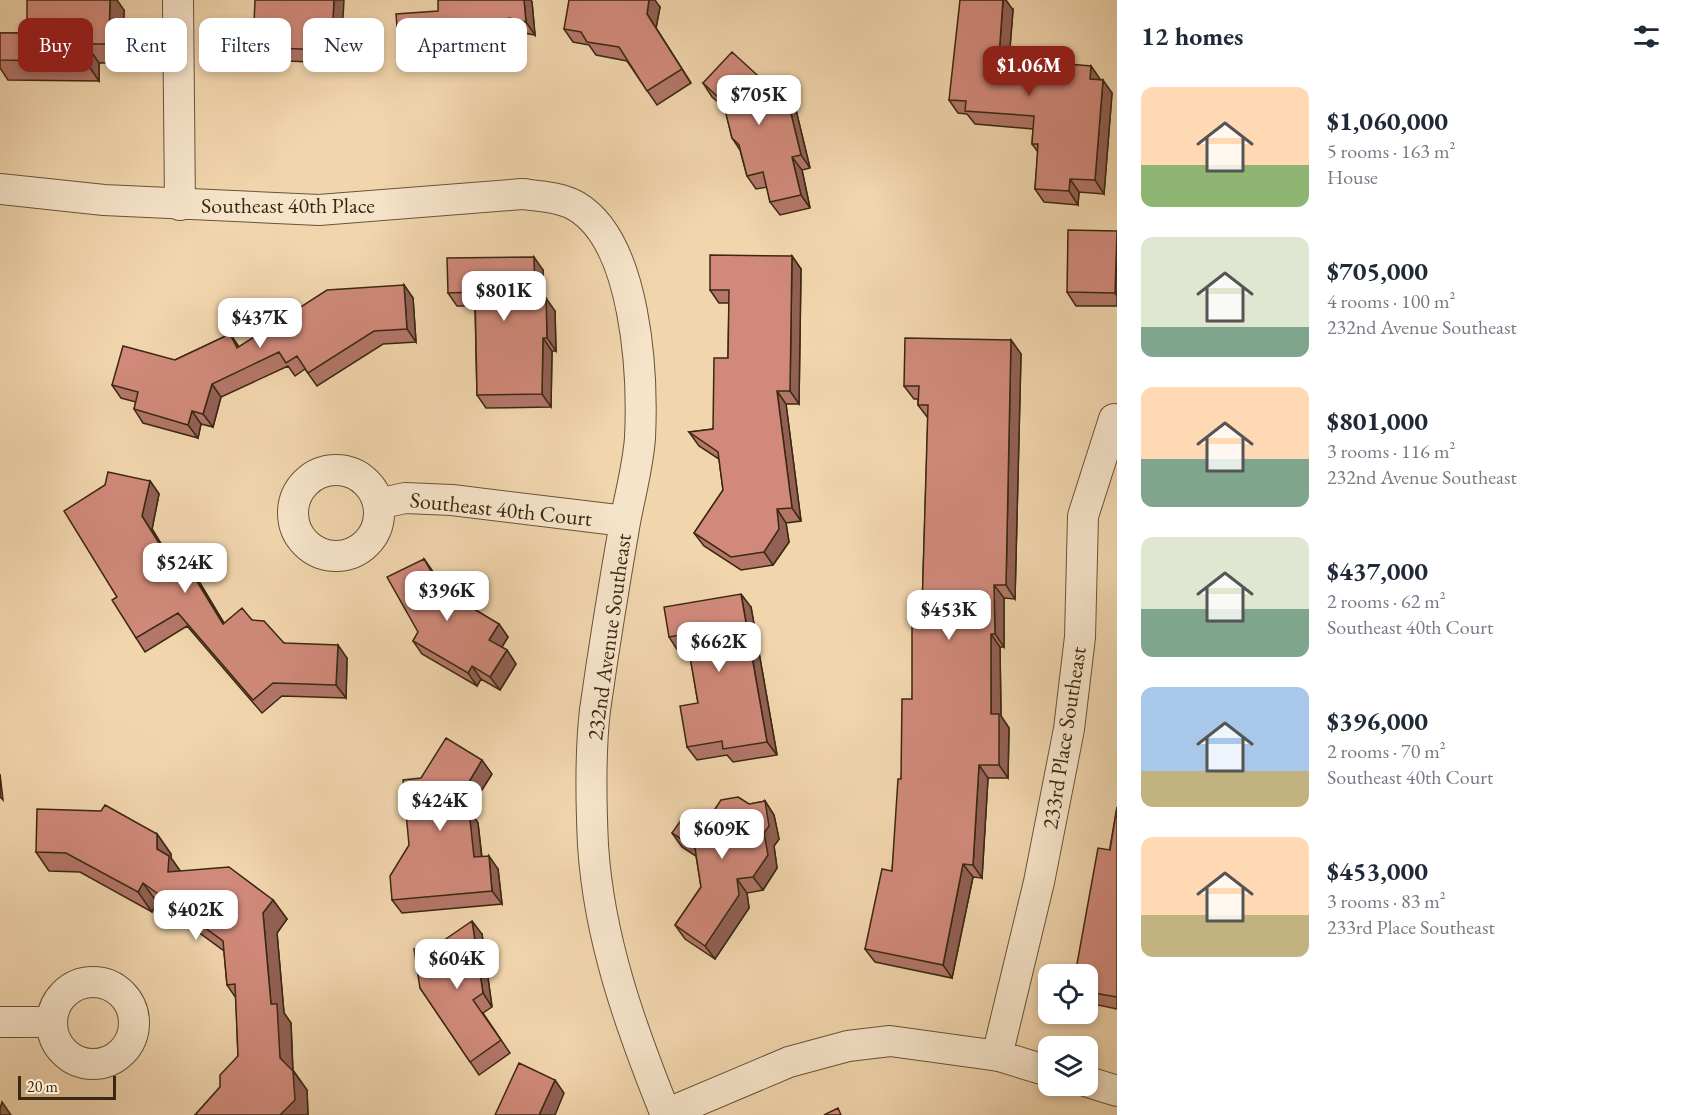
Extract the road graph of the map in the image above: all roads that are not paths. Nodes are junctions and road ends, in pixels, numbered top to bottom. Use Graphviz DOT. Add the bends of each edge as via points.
graph roads {
  1 [pos="178,0"];
  2 [pos="0,189"];
  3 [pos="180,205"];
  4 [pos="574,205"];
  5 [pos="1114,419"];
  6 [pos="378,504"];
  7 [pos="625,522"];
  8 [pos="0,1022"];
  9 [pos="51,1022"];
  10 [pos="997,1056"];
  11 [pos="1038,1068"];
  12 [pos="1098,1085"];
  13 [pos="1117,1091"];
  14 [pos="666,1114"];
  1 -- 3 [label="street"];
  2 -- 3 [label="street, Southeast 40th Place"];
  3 -- 4 [label="street, Southeast 40th Place" via="320,210 522,194"];
  4 -- 7 [label="street, 232nd Avenue Southeast" via="606,235 631,308 640,440"];
  5 -- 10 [label="street, 233rd Place Southeast" via="1083,516 1080,637 1069,729 1039,882"];
  6 -- 7 [label="street, Southeast 40th Court" via="405,498 452,500"];
  7 -- 14 [label="street, 232nd Avenue Southeast" via="595,714 593,847 606,936 631,1028"];
  8 -- 9 [label="street"];
  10 -- 11 [label="street"];
  10 -- 14 [label="street" via="890,1041 848,1046 789,1062"];
  12 -- 13 [label="street"];
}
